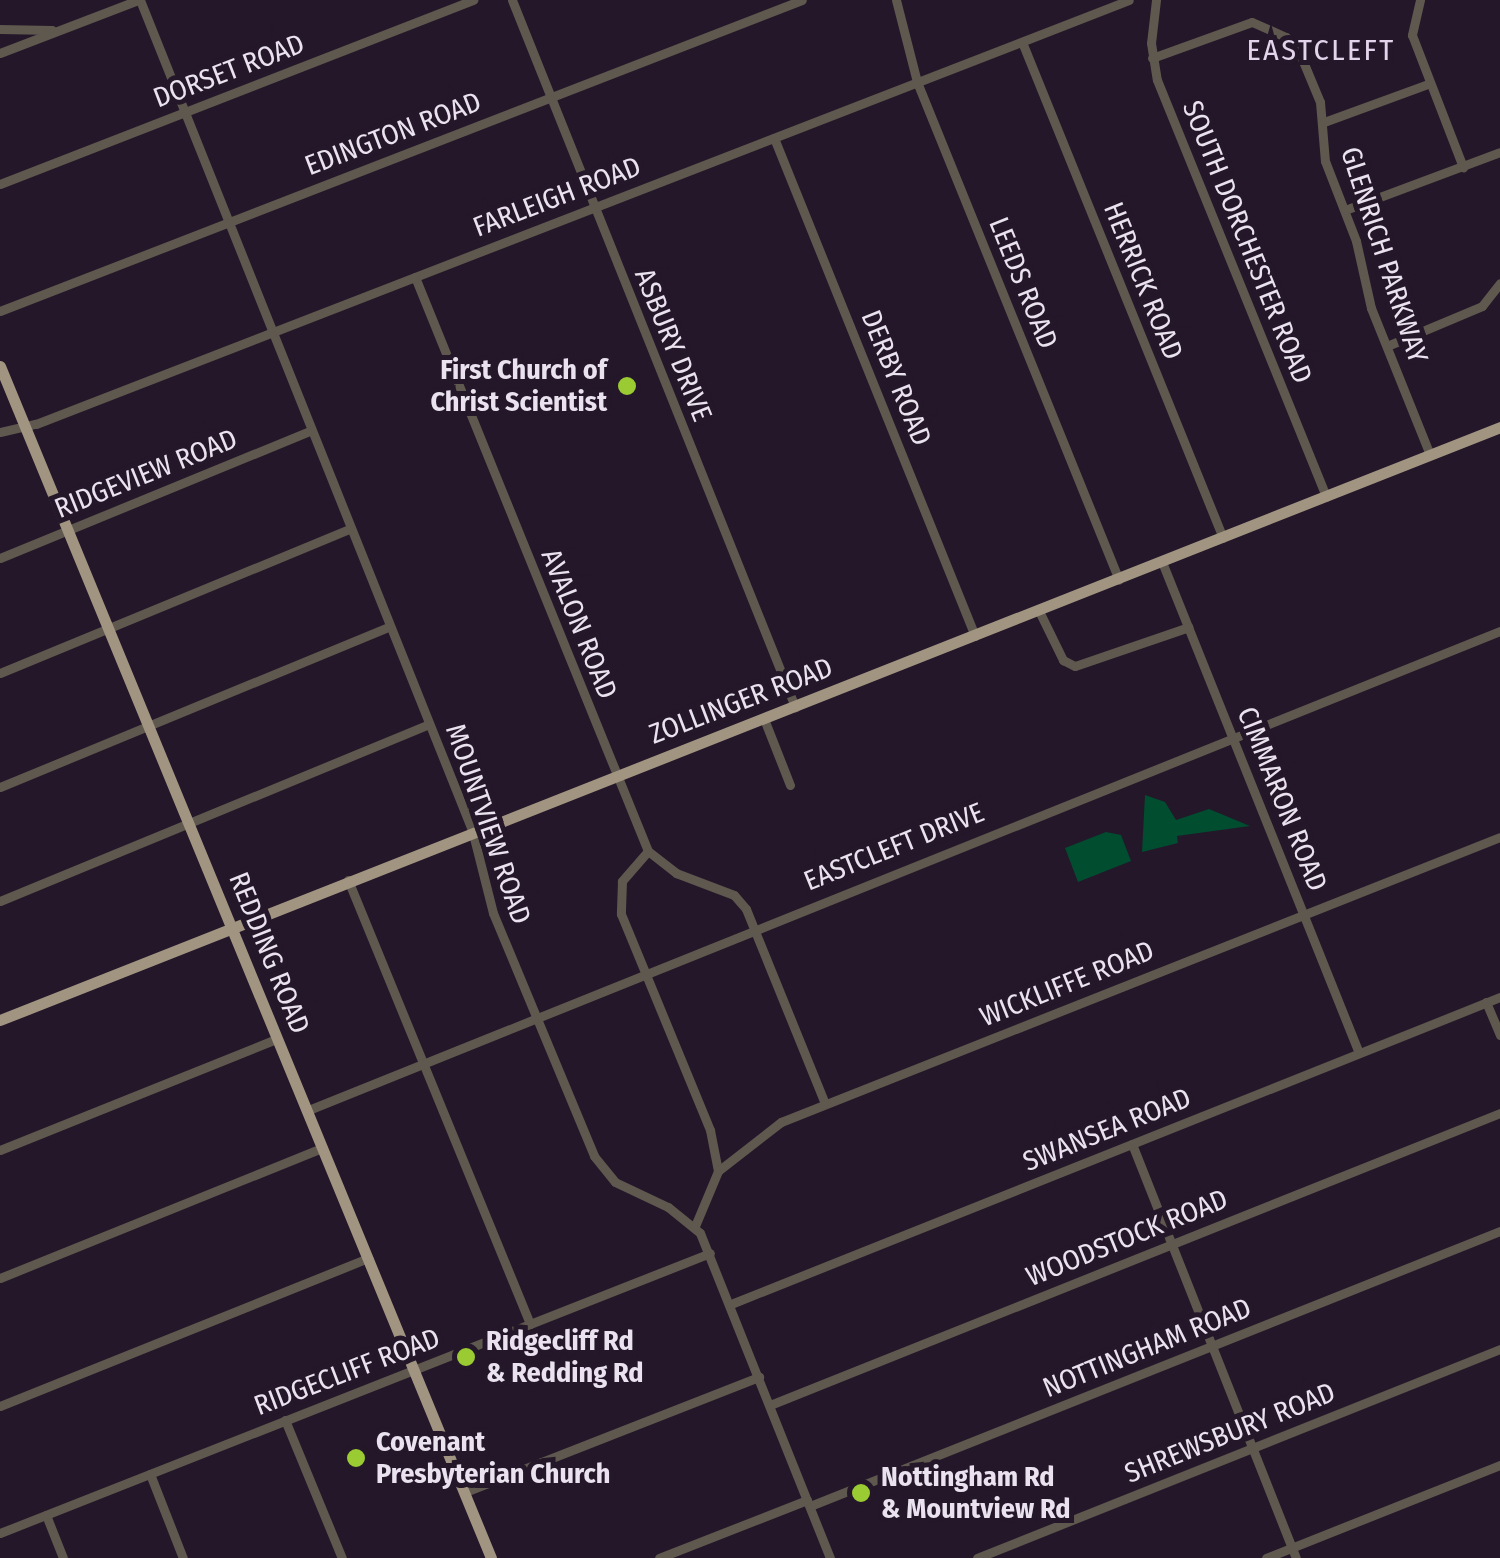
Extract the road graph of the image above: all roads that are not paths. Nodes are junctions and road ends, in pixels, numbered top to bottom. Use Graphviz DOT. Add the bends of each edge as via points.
graph roads {
  1 [pos="139,0"];
  2 [pos="473,0"];
  3 [pos="512,0"];
  4 [pos="802,0"];
  5 [pos="896,0"];
  6 [pos="1129,0"];
  7 [pos="1156,0"];
  8 [pos="1420,0"];
  9 [pos="0,29"];
  10 [pos="58,30"];
  11 [pos="1022,42"];
  12 [pos="0,53"];
  13 [pos="1152,58"];
  14 [pos="917,82"];
  15 [pos="1428,84"];
  16 [pos="550,98"];
  17 [pos="184,112"];
  18 [pos="1324,122"];
  19 [pos="774,138"];
  20 [pos="1500,152"];
  21 [pos="1463,166"];
  22 [pos="0,184"];
  23 [pos="593,208"];
  24 [pos="1345,210"];
  25 [pos="227,222"];
  26 [pos="415,277"];
  27 [pos="1500,283"];
  28 [pos="0,310"];
  29 [pos="270,333"];
  30 [pos="1387,346"];
  31 [pos="0,366"];
  32 [pos="25,425"];
  33 [pos="1500,427"];
  34 [pos="0,432"];
  35 [pos="310,432"];
  36 [pos="1430,455"];
  37 [pos="1326,496"];
  38 [pos="350,529"];
  39 [pos="68,530"];
  40 [pos="1222,538"];
  41 [pos="0,558"];
  42 [pos="1162,562"];
  43 [pos="1119,580"];
  44 [pos="1039,611"];
  45 [pos="389,627"];
  46 [pos="1189,627"];
  47 [pos="108,628"];
  48 [pos="1500,631"];
  49 [pos="975,636"];
  50 [pos="0,673"];
  51 [pos="795,706"];
  52 [pos="764,719"];
  53 [pos="430,724"];
  54 [pos="148,726"];
  55 [pos="1233,736"];
  56 [pos="616,777"];
  57 [pos="790,785"];
  58 [pos="0,787"];
  59 [pos="188,823"];
  60 [pos="472,830"];
  61 [pos="1500,836"];
  62 [pos="648,851"];
  63 [pos="348,880"];
  64 [pos="0,901"];
  65 [pos="1304,914"];
  66 [pos="232,927"];
  67 [pos="754,927"];
  68 [pos="644,972"];
  69 [pos="1500,997"];
  70 [pos="1486,1002"];
  71 [pos="535,1016"];
  72 [pos="0,1020"];
  73 [pos="1500,1035"];
  74 [pos="276,1039"];
  75 [pos="1359,1053"];
  76 [pos="423,1063"];
  77 [pos="825,1104"];
  78 [pos="306,1111"];
  79 [pos="1500,1114"];
  80 [pos="1132,1144"];
  81 [pos="322,1148"];
  82 [pos="0,1150"];
  83 [pos="718,1171"];
  84 [pos="695,1226"];
  85 [pos="1500,1231"];
  86 [pos="1172,1244"];
  87 [pos="710,1253"];
  88 [pos="368,1258"];
  89 [pos="0,1278"];
  90 [pos="731,1304"];
  91 [pos="530,1324"];
  92 [pos="1212,1346"];
  93 [pos="1500,1349"];
  94 [pos="414,1370"];
  95 [pos="759,1377"];
  96 [pos="770,1404"];
  97 [pos="0,1406"];
  98 [pos="286,1420"];
  99 [pos="1253,1448"];
  100 [pos="1500,1465"];
  101 [pos="150,1474"];
  102 [pos="464,1492"];
  103 [pos="808,1503"];
  104 [pos="46,1515"];
  105 [pos="0,1533"];
  106 [pos="1294,1553"];
  107 [pos="63,1558"];
  108 [pos="183,1558"];
  109 [pos="342,1558"];
  110 [pos="492,1558"];
  111 [pos="660,1558"];
  112 [pos="830,1558"];
  113 [pos="977,1558"];
  114 [pos="1266,1558"];
  1 -- 10 [label="street"];
  1 -- 17 [label="street, MOUNTVIEW ROAD"];
  2 -- 17 [label="street, DORSET ROAD"];
  3 -- 16 [label="street, ASBURY DRIVE"];
  4 -- 16 [label="street, EDINGTON ROAD"];
  5 -- 14 [label="street, LEEDS ROAD"];
  6 -- 11 [label="street, FARLEIGH ROAD"];
  7 -- 13 [label="street, SOUTH DORCHESTER ROAD"];
  8 -- 15 [label="street" via="1412,36"];
  9 -- 10 [label="street"];
  10 -- 12 [label="street"];
  11 -- 14 [label="street, FARLEIGH ROAD"];
  11 -- 40 [label="street, HERRICK ROAD"];
  13 -- 18 [label="street, GLENRICH PARKWAY" via="1237,24 1266,26 1300,54"];
  13 -- 37 [label="street, SOUTH DORCHESTER ROAD"];
  14 -- 19 [label="street, FARLEIGH ROAD"];
  14 -- 43 [label="street, LEEDS ROAD"];
  15 -- 18 [label="street"];
  15 -- 21 [label="street"];
  16 -- 23 [label="street, ASBURY DRIVE"];
  16 -- 25 [label="street, EDINGTON ROAD"];
  17 -- 22 [label="street, DORSET ROAD"];
  17 -- 25 [label="street, MOUNTVIEW ROAD"];
  18 -- 24 [label="street, GLENRICH PARKWAY" via="1325,161"];
  19 -- 23 [label="street, FARLEIGH ROAD"];
  19 -- 49 [label="street, DERBY ROAD"];
  20 -- 21 [label="street"];
  21 -- 24 [label="street"];
  23 -- 26 [label="street, FARLEIGH ROAD"];
  23 -- 51 [label="street, ASBURY DRIVE"];
  24 -- 30 [label="street, GLENRICH PARKWAY"];
  25 -- 28 [label="street, EDINGTON ROAD"];
  25 -- 29 [label="street, MOUNTVIEW ROAD"];
  26 -- 29 [label="street, FARLEIGH ROAD"];
  26 -- 56 [label="street, AVALON ROAD"];
  27 -- 30 [label="street" via="1482,306"];
  29 -- 32 [label="street, FARLEIGH ROAD"];
  29 -- 35 [label="street, MOUNTVIEW ROAD"];
  30 -- 36 [label="street, GLENRICH PARKWAY"];
  31 -- 32 [label="main road, REDDING ROAD"];
  32 -- 34 [label="street, FARLEIGH ROAD"];
  32 -- 39 [label="main road, REDDING ROAD"];
  33 -- 36 [label="main road, ZOLLINGER ROAD"];
  35 -- 38 [label="street, MOUNTVIEW ROAD"];
  35 -- 39 [label="street, RIDGEVIEW ROAD"];
  36 -- 37 [label="main road, ZOLLINGER ROAD"];
  37 -- 40 [label="main road, ZOLLINGER ROAD"];
  38 -- 45 [label="street, MOUNTVIEW ROAD"];
  38 -- 47 [label="street"];
  39 -- 41 [label="street, RIDGEVIEW ROAD"];
  39 -- 47 [label="main road, REDDING ROAD"];
  40 -- 42 [label="main road, ZOLLINGER ROAD"];
  42 -- 43 [label="main road, ZOLLINGER ROAD"];
  42 -- 46 [label="street, CIMMARON ROAD"];
  43 -- 44 [label="main road, ZOLLINGER ROAD"];
  44 -- 46 [label="street" via="1063,660 1075,666"];
  44 -- 49 [label="main road, ZOLLINGER ROAD"];
  45 -- 53 [label="street, MOUNTVIEW ROAD"];
  45 -- 54 [label="street"];
  46 -- 55 [label="street, CIMMARON ROAD"];
  47 -- 50 [label="street"];
  47 -- 54 [label="main road, REDDING ROAD"];
  48 -- 55 [label="street, EASTCLEFT DRIVE"];
  49 -- 51 [label="main road, ZOLLINGER ROAD"];
  51 -- 52 [label="main road, ZOLLINGER ROAD"];
  52 -- 56 [label="main road, ZOLLINGER ROAD"];
  52 -- 57 [label="street"];
  53 -- 59 [label="street"];
  53 -- 60 [label="street, MOUNTVIEW ROAD"];
  54 -- 58 [label="street"];
  54 -- 59 [label="main road, REDDING ROAD"];
  55 -- 65 [label="street, CIMMARON ROAD"];
  55 -- 67 [label="street, EASTCLEFT DRIVE"];
  56 -- 60 [label="main road, ZOLLINGER ROAD"];
  56 -- 62 [label="street, AVALON ROAD"];
  59 -- 64 [label="street"];
  59 -- 66 [label="main road, REDDING ROAD"];
  60 -- 63 [label="main road, ZOLLINGER ROAD"];
  60 -- 71 [label="street, MOUNTVIEW ROAD" via="493,913"];
  61 -- 65 [label="street, WICKLIFFE ROAD"];
  62 -- 67 [label="street" via="676,872 734,895"];
  62 -- 68 [label="street" via="619,892"];
  63 -- 66 [label="main road, ZOLLINGER ROAD"];
  63 -- 76 [label="street"];
  65 -- 75 [label="street, CIMMARON ROAD"];
  65 -- 77 [label="street, WICKLIFFE ROAD"];
  66 -- 72 [label="main road, ZOLLINGER ROAD"];
  66 -- 74 [label="main road, REDDING ROAD"];
  67 -- 68 [label="street, EASTCLEFT DRIVE"];
  67 -- 77 [label="street"];
  68 -- 71 [label="street, EASTCLEFT DRIVE"];
  68 -- 83 [label="street" via="710,1130"];
  69 -- 70 [label="street, SWANSEA ROAD"];
  70 -- 73 [label="street"];
  70 -- 75 [label="street, SWANSEA ROAD"];
  71 -- 76 [label="street, EASTCLEFT DRIVE"];
  71 -- 84 [label="street, MOUNTVIEW ROAD" via="599,1164 626,1189"];
  74 -- 78 [label="main road, REDDING ROAD"];
  74 -- 82 [label="street"];
  75 -- 80 [label="street, SWANSEA ROAD"];
  76 -- 78 [label="street, EASTCLEFT DRIVE"];
  76 -- 91 [label="street"];
  77 -- 83 [label="street, WICKLIFFE ROAD" via="768,1130"];
  78 -- 81 [label="main road, REDDING ROAD"];
  79 -- 86 [label="street, WOODSTOCK ROAD"];
  80 -- 86 [label="street"];
  80 -- 90 [label="street, SWANSEA ROAD"];
  81 -- 88 [label="main road, REDDING ROAD"];
  81 -- 89 [label="street"];
  83 -- 84 [label="street, WICKLIFFE ROAD"];
  84 -- 87 [label="street"];
  85 -- 92 [label="street, NOTTINGHAM ROAD"];
  86 -- 92 [label="street"];
  86 -- 96 [label="street, WOODSTOCK ROAD"];
  87 -- 90 [label="street"];
  87 -- 91 [label="street, RIDGECLIFF ROAD"];
  88 -- 94 [label="main road, REDDING ROAD"];
  88 -- 97 [label="street"];
  90 -- 95 [label="street"];
  91 -- 94 [label="street, RIDGECLIFF ROAD"];
  92 -- 99 [label="street"];
  92 -- 103 [label="street, NOTTINGHAM ROAD"];
  93 -- 99 [label="street, SHREWSBURY ROAD"];
  94 -- 98 [label="street, RIDGECLIFF ROAD"];
  94 -- 102 [label="main road, REDDING ROAD"];
  95 -- 96 [label="street"];
  95 -- 102 [label="street"];
  96 -- 103 [label="street"];
  98 -- 101 [label="street, RIDGECLIFF ROAD"];
  98 -- 109 [label="street"];
  99 -- 106 [label="street"];
  99 -- 113 [label="street, SHREWSBURY ROAD"];
  100 -- 106 [label="street"];
  101 -- 104 [label="street, RIDGECLIFF ROAD"];
  101 -- 108 [label="street"];
  102 -- 110 [label="main road, REDDING ROAD"];
  103 -- 111 [label="street, NOTTINGHAM ROAD"];
  103 -- 112 [label="street"];
  104 -- 105 [label="street, RIDGECLIFF ROAD"];
  104 -- 107 [label="street"];
  106 -- 114 [label="street"];
}
